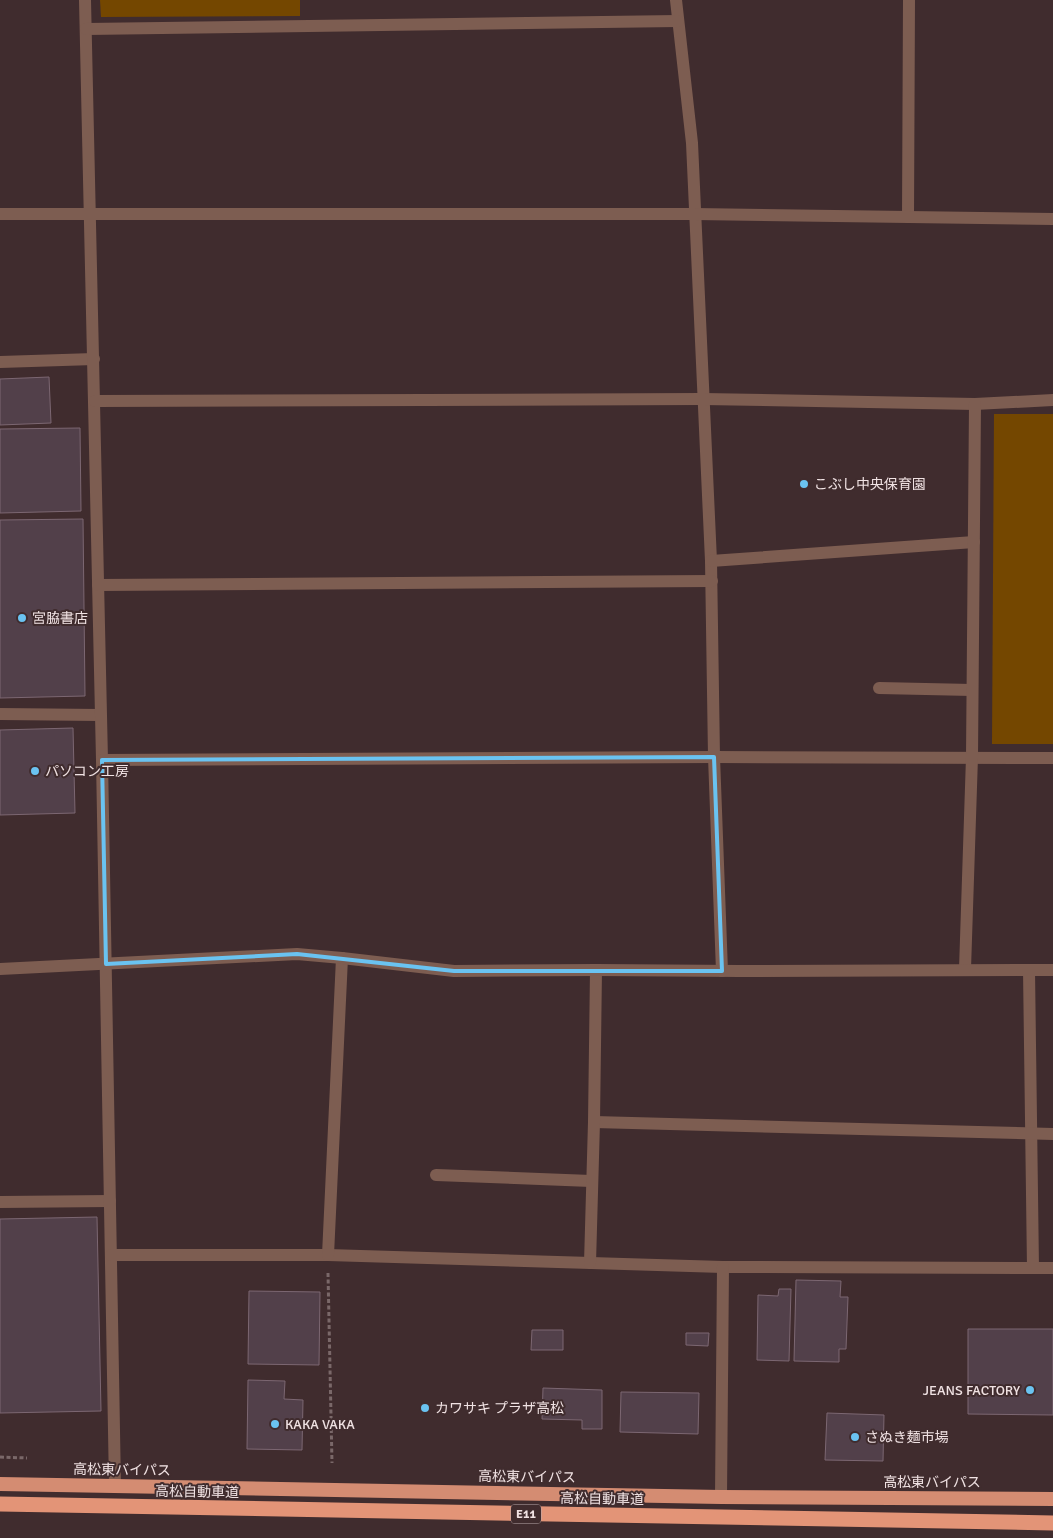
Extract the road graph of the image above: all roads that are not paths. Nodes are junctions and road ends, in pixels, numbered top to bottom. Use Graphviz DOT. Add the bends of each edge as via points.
graph roads {
  1 [pos="85,0"];
  2 [pos="676,0"];
  3 [pos="909,0"];
  4 [pos="678,21"];
  5 [pos="86,29"];
  6 [pos="0,214"];
  7 [pos="91,214"];
  8 [pos="695,214"];
  9 [pos="908,217"];
  10 [pos="1053,219"];
  11 [pos="94,359"];
  12 [pos="0,362"];
  13 [pos="703,400"];
  14 [pos="1053,400"];
  15 [pos="95,401"];
  16 [pos="975,404"];
  17 [pos="974,542"];
  18 [pos="711,561"];
  19 [pos="712,581"];
  20 [pos="98,585"];
  21 [pos="878,688"];
  22 [pos="972,690"];
  23 [pos="0,714"];
  24 [pos="100,715"];
  25 [pos="714,757"];
  26 [pos="972,757"];
  27 [pos="1053,758"];
  28 [pos="102,760"];
  29 [pos="342,958"];
  30 [pos="106,964"];
  31 [pos="0,969"];
  32 [pos="596,970"];
  33 [pos="722,970"];
  34 [pos="964,970"];
  35 [pos="1029,970"];
  36 [pos="1053,970"];
  37 [pos="594,1122"];
  38 [pos="1031,1134"];
  39 [pos="1053,1134"];
  40 [pos="436,1176"];
  41 [pos="591,1181"];
  42 [pos="110,1201"];
  43 [pos="0,1202"];
  44 [pos="111,1255"];
  45 [pos="328,1255"];
  46 [pos="590,1263"];
  47 [pos="723,1267"];
  48 [pos="1033,1268"];
  49 [pos="1053,1268"];
  50 [pos="0,1484"];
  51 [pos="115,1486"];
  52 [pos="721,1497"];
  53 [pos="1053,1499"];
  54 [pos="0,1504"];
  55 [pos="1053,1523"];
  1 -- 5 [label="street"];
  2 -- 4 [label="street"];
  3 -- 9 [label="street"];
  4 -- 5 [label="street"];
  4 -- 8 [label="street" via="692,143"];
  5 -- 7 [label="street"];
  6 -- 7 [label="street"];
  7 -- 8 [label="street"];
  7 -- 11 [label="street"];
  8 -- 9 [label="street"];
  8 -- 13 [label="street"];
  9 -- 10 [label="street"];
  11 -- 12 [label="street"];
  11 -- 15 [label="street"];
  13 -- 15 [label="street"];
  13 -- 16 [label="street"];
  13 -- 18 [label="street"];
  14 -- 16 [label="street"];
  15 -- 20 [label="street"];
  16 -- 17 [label="street"];
  17 -- 18 [label="street"];
  17 -- 22 [label="street"];
  18 -- 19 [label="street"];
  19 -- 20 [label="street"];
  19 -- 25 [label="street"];
  20 -- 24 [label="street"];
  21 -- 22 [label="street"];
  22 -- 26 [label="street"];
  23 -- 24 [label="street"];
  24 -- 28 [label="street"];
  25 -- 26 [label="street"];
  25 -- 28 [label="street"];
  25 -- 33 [label="street"];
  26 -- 27 [label="street"];
  26 -- 34 [label="street"];
  28 -- 30 [label="street"];
  29 -- 30 [label="street" via="297,954"];
  29 -- 32 [label="street" via="454,971"];
  29 -- 45 [label="street"];
  30 -- 31 [label="street"];
  30 -- 42 [label="street"];
  32 -- 33 [label="street"];
  32 -- 37 [label="street"];
  33 -- 34 [label="street"];
  34 -- 35 [label="street"];
  35 -- 36 [label="street"];
  35 -- 38 [label="street"];
  37 -- 38 [label="street"];
  37 -- 41 [label="street"];
  38 -- 39 [label="street"];
  38 -- 48 [label="street"];
  40 -- 41 [label="street"];
  41 -- 46 [label="street"];
  42 -- 43 [label="street"];
  42 -- 44 [label="street"];
  44 -- 45 [label="street"];
  44 -- 51 [label="street"];
  45 -- 46 [label="street"];
  46 -- 47 [label="street"];
  47 -- 48 [label="street"];
  47 -- 52 [label="street"];
  48 -- 49 [label="street"];
  50 -- 51 [label="highway, 高松東バイパス"];
  51 -- 52 [label="highway, 高松東バイパス"];
  52 -- 53 [label="highway, 高松東バイパス"];
  54 -- 55 [label="highway, 高松自動車道 / E11"];
}
